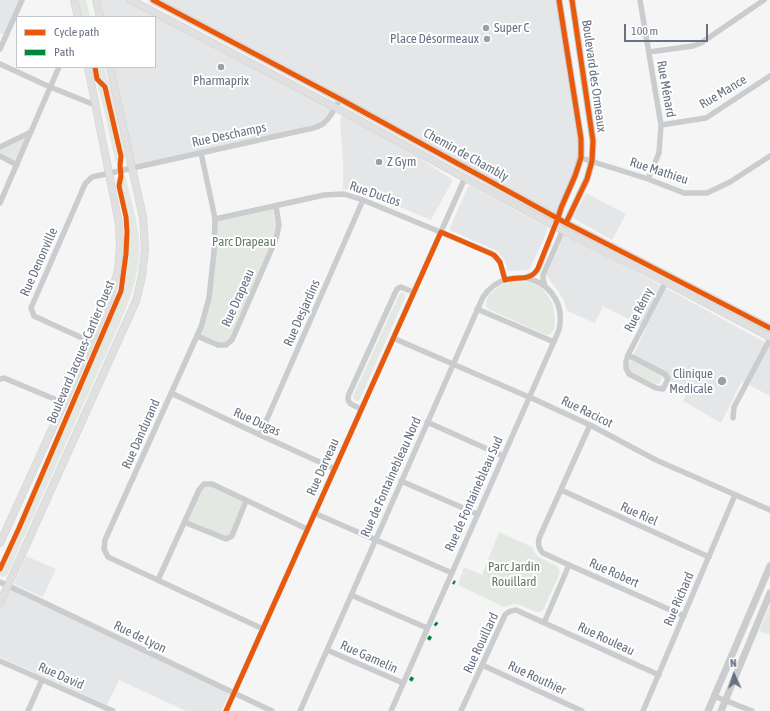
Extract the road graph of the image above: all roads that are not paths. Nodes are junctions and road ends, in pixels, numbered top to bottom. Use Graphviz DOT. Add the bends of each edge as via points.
graph roads {
  1 [pos="22,0"];
  2 [pos="74,0"];
  3 [pos="96,0"];
  4 [pos="131,0"];
  5 [pos="153,0"];
  6 [pos="559,0"];
  7 [pos="572,0"];
  8 [pos="640,0"];
  9 [pos="764,0"];
  10 [pos="78,16"];
  11 [pos="100,16"];
  12 [pos="0,49"];
  13 [pos="649,52"];
  14 [pos="0,64"];
  15 [pos="59,68"];
  16 [pos="88,68"];
  17 [pos="110,68"];
  18 [pos="770,76"];
  19 [pos="50,87"];
  20 [pos="340,99"];
  21 [pos="95,105"];
  22 [pos="335,108"];
  23 [pos="661,125"];
  24 [pos="32,132"];
  25 [pos="0,148"];
  26 [pos="201,153"];
  27 [pos="0,156"];
  28 [pos="770,156"];
  29 [pos="581,158"];
  30 [pos="592,161"];
  31 [pos="17,165"];
  32 [pos="132,168"];
  33 [pos="109,174"];
  34 [pos="465,178"];
  35 [pos="648,179"];
  36 [pos="364,200"];
  37 [pos="0,203"];
  38 [pos="276,206"];
  39 [pos="558,218"];
  40 [pos="215,219"];
  41 [pos="566,223"];
  42 [pos="555,226"];
  43 [pos="563,230"];
  44 [pos="441,232"];
  45 [pos="524,278"];
  46 [pos="667,279"];
  47 [pos="505,280"];
  48 [pos="545,288"];
  49 [pos="413,292"];
  50 [pos="477,309"];
  51 [pos="770,328"];
  52 [pos="197,336"];
  53 [pos="393,338"];
  54 [pos="770,338"];
  55 [pos="91,342"];
  56 [pos="554,342"];
  57 [pos="628,355"];
  58 [pos="453,364"];
  59 [pos="0,379"];
  60 [pos="171,393"];
  61 [pos="529,398"];
  62 [pos="64,403"];
  63 [pos="361,409"];
  64 [pos="733,418"];
  65 [pos="427,422"];
  66 [pos="590,425"];
  67 [pos="260,435"];
  68 [pos="503,456"];
  69 [pos="335,468"];
  70 [pos="401,481"];
  71 [pos="561,490"];
  72 [pos="735,495"];
  73 [pos="246,501"];
  74 [pos="770,510"];
  75 [pos="314,514"];
  76 [pos="477,514"];
  77 [pos="184,522"];
  78 [pos="308,529"];
  79 [pos="375,540"];
  80 [pos="0,543"];
  81 [pos="709,557"];
  82 [pos="569,565"];
  83 [pos="770,566"];
  84 [pos="452,574"];
  85 [pos="158,580"];
  86 [pos="0,582"];
  87 [pos="8,586"];
  88 [pos="770,593"];
  89 [pos="351,595"];
  90 [pos="0,603"];
  91 [pos="684,616"];
  92 [pos="544,623"];
  93 [pos="427,628"];
  94 [pos="263,629"];
  95 [pos="327,650"];
  96 [pos="0,661"];
  97 [pos="482,665"];
  98 [pos="658,675"];
  99 [pos="42,680"];
  100 [pos="403,683"];
  101 [pos="234,694"];
  102 [pos="714,696"];
  103 [pos="725,701"];
  104 [pos="28,711"];
  105 [pos="113,711"];
  106 [pos="226,711"];
  107 [pos="272,711"];
  108 [pos="300,711"];
  109 [pos="391,711"];
  110 [pos="462,711"];
  111 [pos="582,711"];
  112 [pos="643,711"];
  113 [pos="708,711"];
  114 [pos="721,711"];
  115 [pos="752,711"];
  1 -- 12 [label="street"];
  2 -- 10 [label="main road"];
  3 -- 11 [label="main road"];
  4 -- 22 [label="main road, Chemin de Chambly"];
  5 -- 20 [label="main road, Chemin de Chambly"];
  6 -- 29 [label="street, Boulevard des Ormeaux" via="581,139"];
  7 -- 30 [label="street, Boulevard des Ormeaux" via="593,141"];
  8 -- 13 [label="street, Rue Ménard"];
  9 -- 13 [label="street" via="701,43"];
  13 -- 23 [label="street, Rue Ménard"];
  14 -- 19 [label="street"];
  15 -- 19 [label="street"];
  16 -- 21 [label="main road, Boulevard Jacques-Cartier Ouest"];
  17 -- 32 [label="main road"];
  18 -- 23 [label="street, Rue Mance" via="706,118"];
  19 -- 21 [label="street"];
  19 -- 24 [label="street"];
  20 -- 22 [label="street, Rue Deschamps"];
  20 -- 39 [label="main road, Chemin de Chambly"];
  21 -- 33 [label="main road, Boulevard Jacques-Cartier Ouest"];
  22 -- 26 [label="street, Rue Deschamps" via="320,126"];
  22 -- 34 [label="main road, Chemin de Chambly"];
  23 -- 35 [label="street, Rue Ménard" via="659,153"];
  24 -- 25 [label="street"];
  24 -- 31 [label="street"];
  26 -- 32 [label="street, Rue Deschamps"];
  26 -- 40 [label="street, Rue Dandurand"];
  27 -- 31 [label="street"];
  28 -- 35 [label="street, Rue Mathieu" via="730,182 706,193 684,193"];
  29 -- 30 [label="street, Rue Mathieu"];
  29 -- 39 [label="street, Boulevard des Ormeaux"];
  30 -- 35 [label="street, Rue Mathieu"];
  30 -- 41 [label="street, Boulevard des Ormeaux" via="587,179"];
  31 -- 37 [label="street"];
  32 -- 33 [label="street, Rue Deschamps"];
  32 -- 87 [label="main road" via="143,217 145,249 136,301"];
  33 -- 55 [label="main road, Boulevard Jacques-Cartier Ouest" via="119,224 118,270 111,296"];
  33 -- 55 [label="street, Rue Denonville" via="92,177 85,184 31,308 34,316"];
  34 -- 42 [label="main road, Chemin de Chambly"];
  34 -- 44 [label="street, Rue Darveau"];
  36 -- 38 [label="street, Rue Duclos" via="344,194 324,195"];
  36 -- 44 [label="street, Rue Duclos"];
  36 -- 67 [label="street, Rue Desjardins"];
  38 -- 40 [label="street, Rue Duclos"];
  38 -- 52 [label="street, Rue Drapeau" via="279,225 276,239 232,340 226,345 218,345"];
  39 -- 41 [label="main road, Chemin de Chambly"];
  39 -- 42 [label="street"];
  40 -- 52 [label="street, Rue Dandurand" via="209,298"];
  41 -- 43 [label="street"];
  41 -- 46 [label="main road, Chemin de Chambly"];
  42 -- 43 [label="main road, Chemin de Chambly"];
  42 -- 45 [label="street" via="538,270"];
  43 -- 46 [label="main road, Chemin de Chambly"];
  43 -- 48 [label="street" via="543,274"];
  44 -- 47 [label="street, Rue Duclos" via="494,255 500,262"];
  44 -- 49 [label="street, Rue Darveau"];
  45 -- 47 [label="street, Rue de Fontainebleau Nord"];
  45 -- 48 [label="street"];
  46 -- 51 [label="main road, Chemin de Chambly"];
  46 -- 54 [label="main road, Chemin de Chambly"];
  46 -- 57 [label="street, Rue Rémy"];
  47 -- 50 [label="street, Rue de Fontainebleau Nord" via="489,289"];
  48 -- 56 [label="street, Rue de Fontainebleau Sud" via="556,300 560,313 560,325"];
  49 -- 53 [label="street, Rue Darveau"];
  49 -- 63 [label="street" via="401,287 397,289 348,396 348,401"];
  50 -- 56 [label="street"];
  50 -- 58 [label="street, Rue de Fontainebleau Nord"];
  52 -- 60 [label="street, Rue Dandurand"];
  53 -- 58 [label="street, Rue Racicot"];
  53 -- 63 [label="street, Rue Darveau"];
  54 -- 64 [label="street" via="734,407"];
  55 -- 62 [label="main road, Boulevard Jacques-Cartier Ouest"];
  56 -- 61 [label="street, Rue de Fontainebleau Sud"];
  57 -- 57 [label="street" via="626,368 629,374 663,389 668,379 665,374"];
  58 -- 61 [label="street, Rue Racicot"];
  58 -- 65 [label="street, Rue de Fontainebleau Nord"];
  59 -- 62 [label="street" via="4,378"];
  60 -- 67 [label="street, Rue Dugas"];
  60 -- 85 [label="street, Rue Dandurand" via="105,540 104,549 108,557"];
  61 -- 66 [label="street, Rue Racicot"];
  61 -- 68 [label="street, Rue de Fontainebleau Sud"];
  62 -- 80 [label="main road, Boulevard Jacques-Cartier Ouest"];
  63 -- 69 [label="street, Rue Darveau"];
  65 -- 68 [label="street"];
  65 -- 70 [label="street, Rue de Fontainebleau Nord"];
  66 -- 71 [label="street"];
  66 -- 72 [label="street, Rue Racicot" via="656,460"];
  67 -- 69 [label="street, Rue Dugas"];
  68 -- 76 [label="street, Rue de Fontainebleau Sud"];
  69 -- 75 [label="street, Rue Darveau"];
  70 -- 76 [label="street"];
  70 -- 79 [label="street, Rue de Fontainebleau Nord"];
  71 -- 81 [label="street, Rue Riel"];
  71 -- 82 [label="street, Rue Robert" via="538,546 544,553"];
  72 -- 74 [label="street, Rue Racicot"];
  72 -- 81 [label="street, Rue Richard"];
  73 -- 77 [label="street" via="212,484 204,484"];
  73 -- 77 [label="street" via="232,536 226,539"];
  73 -- 78 [label="street"];
  75 -- 78 [label="street, Rue Darveau"];
  75 -- 79 [label="street"];
  76 -- 84 [label="street, Rue de Fontainebleau Sud"];
  77 -- 85 [label="street"];
  78 -- 94 [label="street, Rue Darveau"];
  79 -- 84 [label="street"];
  79 -- 89 [label="street, Rue de Fontainebleau Nord"];
  81 -- 91 [label="street, Rue Richard"];
  82 -- 91 [label="street, Rue Robert"];
  82 -- 92 [label="street"];
  83 -- 102 [label="street"];
  84 -- 93 [label="street, Rue de Fontainebleau Sud"];
  85 -- 94 [label="street, Rue Dandurand"];
  86 -- 87 [label="street, Rue de Lyon"];
  87 -- 90 [label="main road"];
  87 -- 101 [label="street, Rue de Lyon"];
  88 -- 103 [label="street"];
  89 -- 93 [label="street"];
  89 -- 95 [label="street, Rue de Fontainebleau Nord"];
  91 -- 98 [label="street, Rue Richard"];
  92 -- 97 [label="street, Rue Rouillard" via="516,610 507,612"];
  92 -- 98 [label="street, Rue Rouleau"];
  93 -- 100 [label="street, Rue de Fontainebleau Sud"];
  94 -- 101 [label="street, Rue Darveau"];
  95 -- 100 [label="street, Rue Gamelin"];
  95 -- 108 [label="street, Rue de Fontainebleau Nord"];
  96 -- 99 [label="street, Rue David"];
  97 -- 110 [label="street, Rue Rouillard"];
  97 -- 111 [label="street, Rue Routhier"];
  98 -- 112 [label="street, Rue Richard"];
  99 -- 104 [label="street"];
  99 -- 105 [label="street, Rue David"];
  100 -- 109 [label="street, Rue de Fontainebleau Sud"];
  101 -- 106 [label="street, Rue Darveau"];
  101 -- 107 [label="street, Rue de Lyon"];
  102 -- 103 [label="street"];
  102 -- 113 [label="street"];
  103 -- 114 [label="street"];
  103 -- 115 [label="street"];
}
